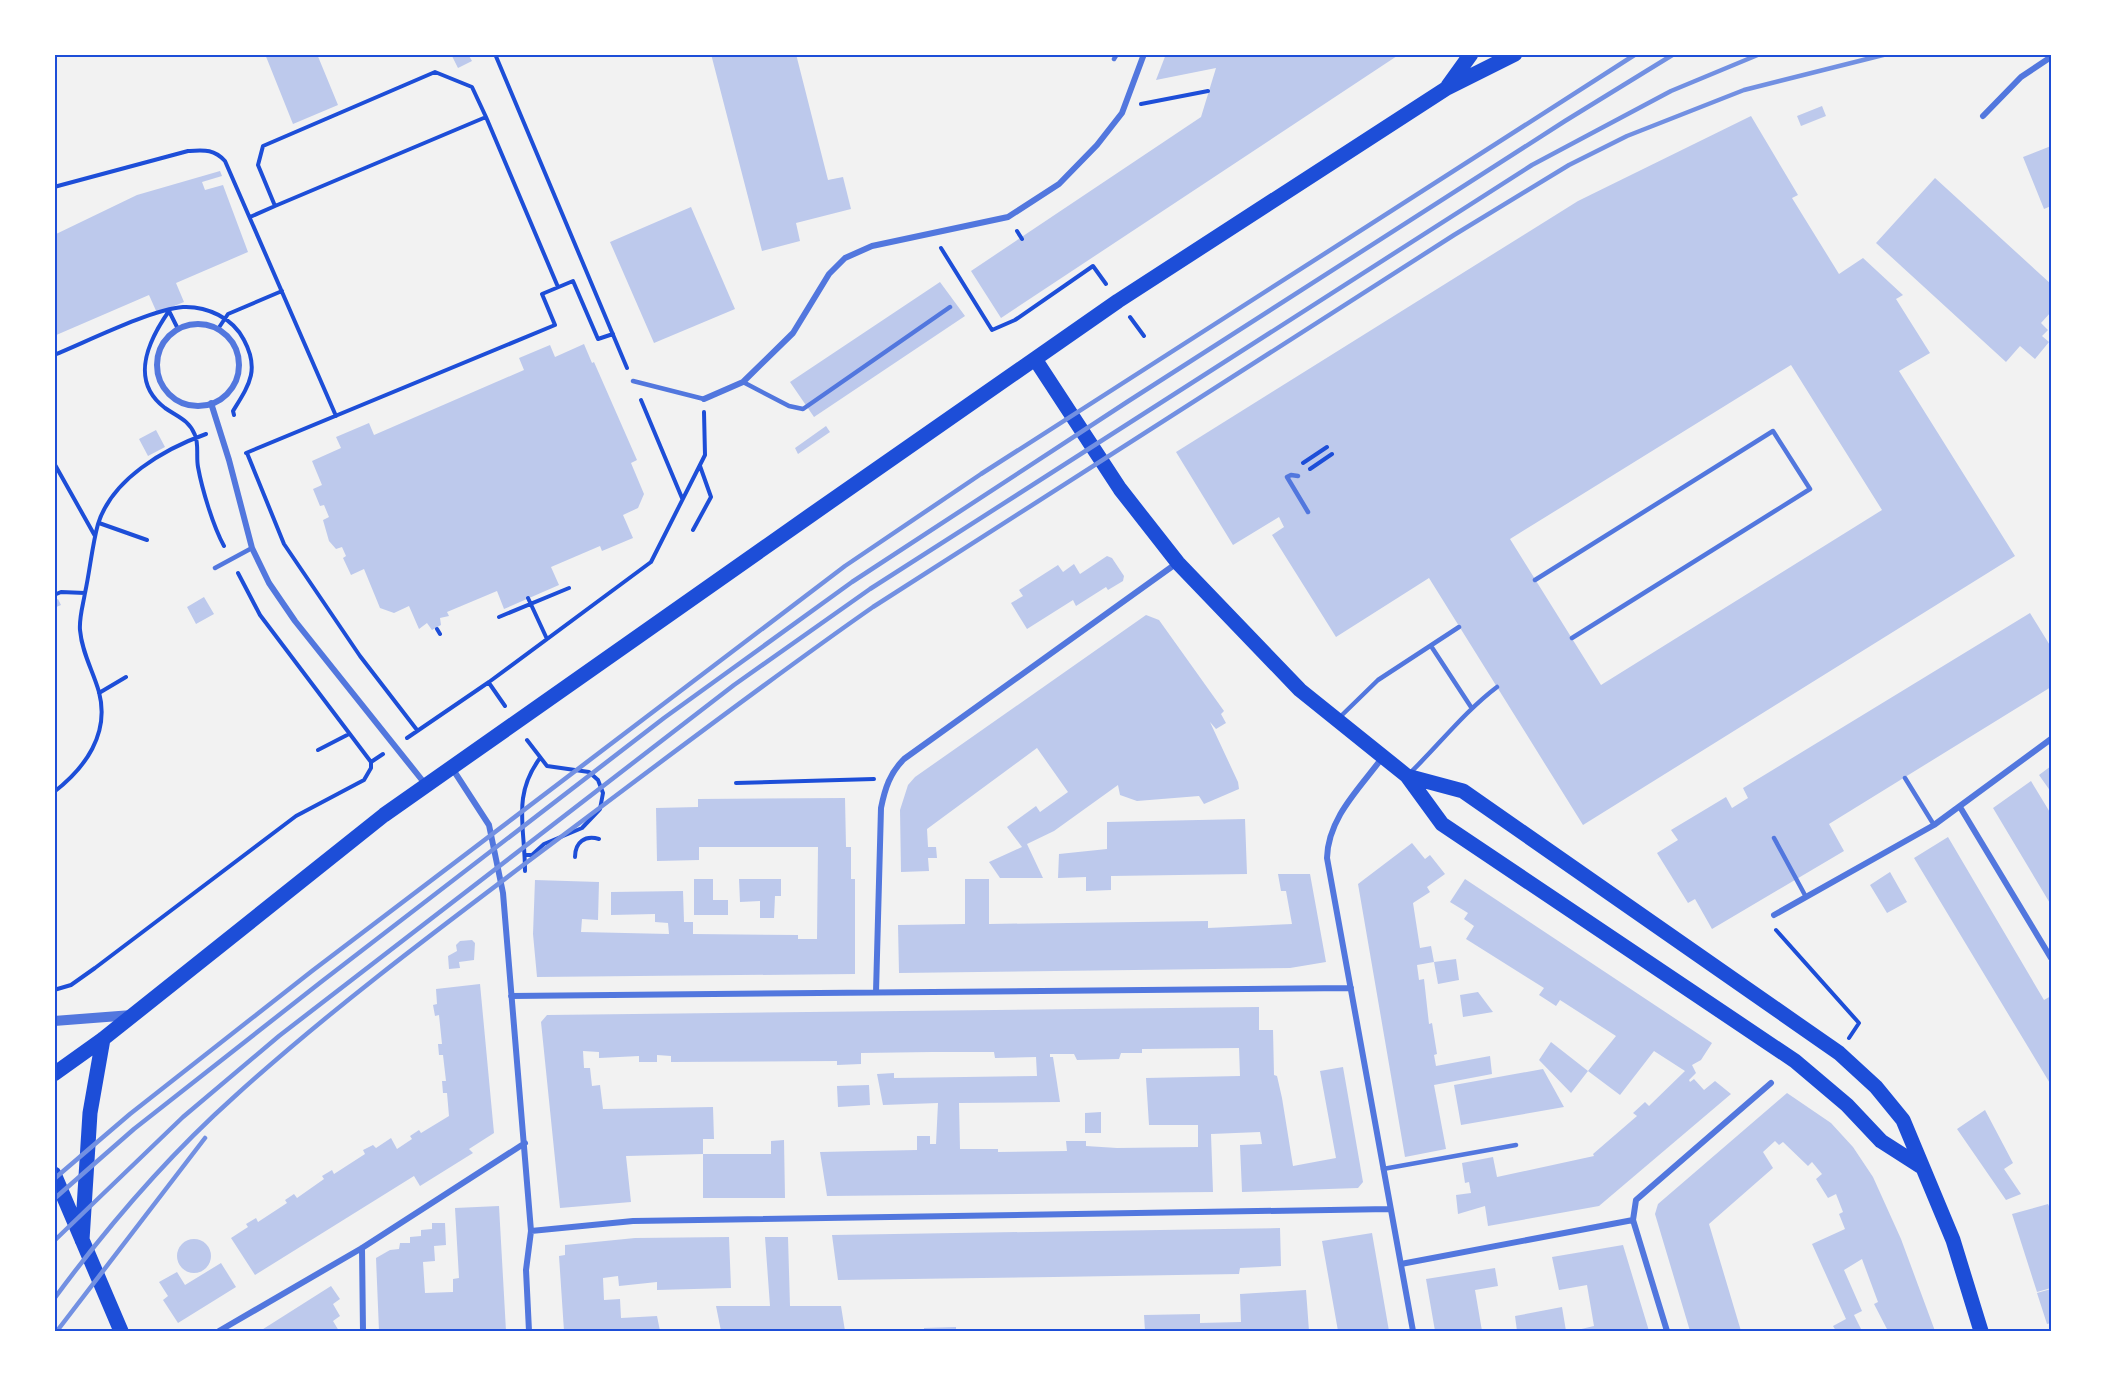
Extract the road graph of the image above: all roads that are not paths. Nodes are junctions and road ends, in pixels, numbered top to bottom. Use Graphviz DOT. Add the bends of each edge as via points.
graph roads {
  1 [pos="1144,54"];
  2 [pos="1471,54"];
  3 [pos="1515,54"];
  4 [pos="2051,57"];
  5 [pos="1447,88"];
  6 [pos="1983,116"];
  7 [pos="950,307"];
  8 [pos="1035,358"];
  9 [pos="633,381"];
  10 [pos="743,382"];
  11 [pos="704,399"];
  12 [pos="211,404"];
  13 [pos="1298,476"];
  14 [pos="1308,512"];
  15 [pos="252,548"];
  16 [pos="1178,563"];
  17 [pos="215,568"];
  18 [pos="1535,580"];
  19 [pos="1459,627"];
  20 [pos="1572,638"];
  21 [pos="1431,646"];
  22 [pos="1497,687"];
  23 [pos="1471,707"];
  24 [pos="1336,721"];
  25 [pos="2051,739"];
  26 [pos="1382,758"];
  27 [pos="452,767"];
  28 [pos="1407,776"];
  29 [pos="1905,778"];
  30 [pos="426,785"];
  31 [pos="1960,807"];
  32 [pos="1934,825"];
  33 [pos="1774,838"];
  34 [pos="1806,897"];
  35 [pos="1774,915"];
  36 [pos="2051,958"];
  37 [pos="1352,988"];
  38 [pos="876,992"];
  39 [pos="511,996"];
  40 [pos="132,1015"];
  41 [pos="54,1021"];
  42 [pos="103,1039"];
  43 [pos="54,1074"];
  44 [pos="1771,1083"];
  45 [pos="525,1143"];
  46 [pos="1516,1145"];
  47 [pos="1920,1166"];
  48 [pos="1383,1169"];
  49 [pos="54,1174"];
  50 [pos="1390,1209"];
  51 [pos="1633,1220"];
  52 [pos="531,1231"];
  53 [pos="82,1240"];
  54 [pos="362,1248"];
  55 [pos="1401,1264"];
  56 [pos="120,1326"];
  57 [pos="219,1331"];
  58 [pos="363,1331"];
  59 [pos="529,1331"];
  60 [pos="1413,1331"];
  61 [pos="1667,1331"];
  62 [pos="1981,1331"];
  1 -- 10 [label="street" via="1124,107 1097,145 1059,184 1008,218 872,246 845,258 829,274 793,333"];
  2 -- 5 [label="main road"];
  3 -- 5 [label="main road"];
  4 -- 6 [label="street" via="2021,77"];
  5 -- 8 [label="main road"];
  7 -- 10 [label="lane" via="803,409 789,406"];
  8 -- 16 [label="main road" via="1120,489"];
  8 -- 27 [label="main road"];
  9 -- 11 [label="lane"];
  10 -- 11 [label="street"];
  12 -- 12 [label="street" via="232,387 238,368 236,348 218,329 191,324 178,329 160,348 158,375 172,397 184,403"];
  12 -- 15 [label="street"];
  13 -- 14 [label="lane" via="1292,472 1287,477"];
  15 -- 17 [label="lane"];
  15 -- 30 [label="street" via="269,583 295,621"];
  16 -- 24 [label="main road" via="1300,690"];
  16 -- 38 [label="street" via="904,759 890,778 881,808"];
  18 -- 20 [label="lane" via="1773,431 1810,489"];
  19 -- 21 [label="lane"];
  21 -- 23 [label="lane"];
  21 -- 24 [label="lane" via="1378,680"];
  22 -- 23 [label="lane"];
  23 -- 28 [label="lane"];
  24 -- 26 [label="main road"];
  25 -- 31 [label="street"];
  26 -- 28 [label="main road"];
  26 -- 37 [label="street" via="1332,826 1328,840"];
  27 -- 30 [label="main road"];
  27 -- 39 [label="street" via="489,825 503,893"];
  28 -- 47 [label="main road" via="1443,824 1788,1056 1847,1105 1881,1142"];
  28 -- 47 [label="main road" via="1463,791 1839,1053 1876,1087 1903,1120"];
  29 -- 32 [label="lane"];
  30 -- 40 [label="main road" via="298,881"];
  31 -- 32 [label="street"];
  31 -- 36 [label="street"];
  32 -- 34 [label="street"];
  33 -- 34 [label="lane"];
  34 -- 35 [label="street"];
  37 -- 38 [label="street"];
  37 -- 48 [label="street"];
  38 -- 39 [label="street"];
  39 -- 45 [label="street"];
  40 -- 41 [label="street"];
  40 -- 42 [label="main road"];
  42 -- 43 [label="main road"];
  42 -- 53 [label="main road" via="89,1130"];
  44 -- 51 [label="street" via="1636,1200"];
  45 -- 52 [label="street"];
  45 -- 54 [label="street"];
  46 -- 48 [label="lane"];
  47 -- 62 [label="main road" via="1953,1240"];
  48 -- 50 [label="street"];
  49 -- 53 [label="main road"];
  50 -- 52 [label="street" via="633,1221"];
  50 -- 55 [label="street"];
  51 -- 55 [label="street"];
  51 -- 61 [label="street"];
  52 -- 59 [label="street" via="526,1270"];
  53 -- 56 [label="main road"];
  54 -- 57 [label="street"];
  54 -- 58 [label="street"];
  55 -- 60 [label="street"];
}
